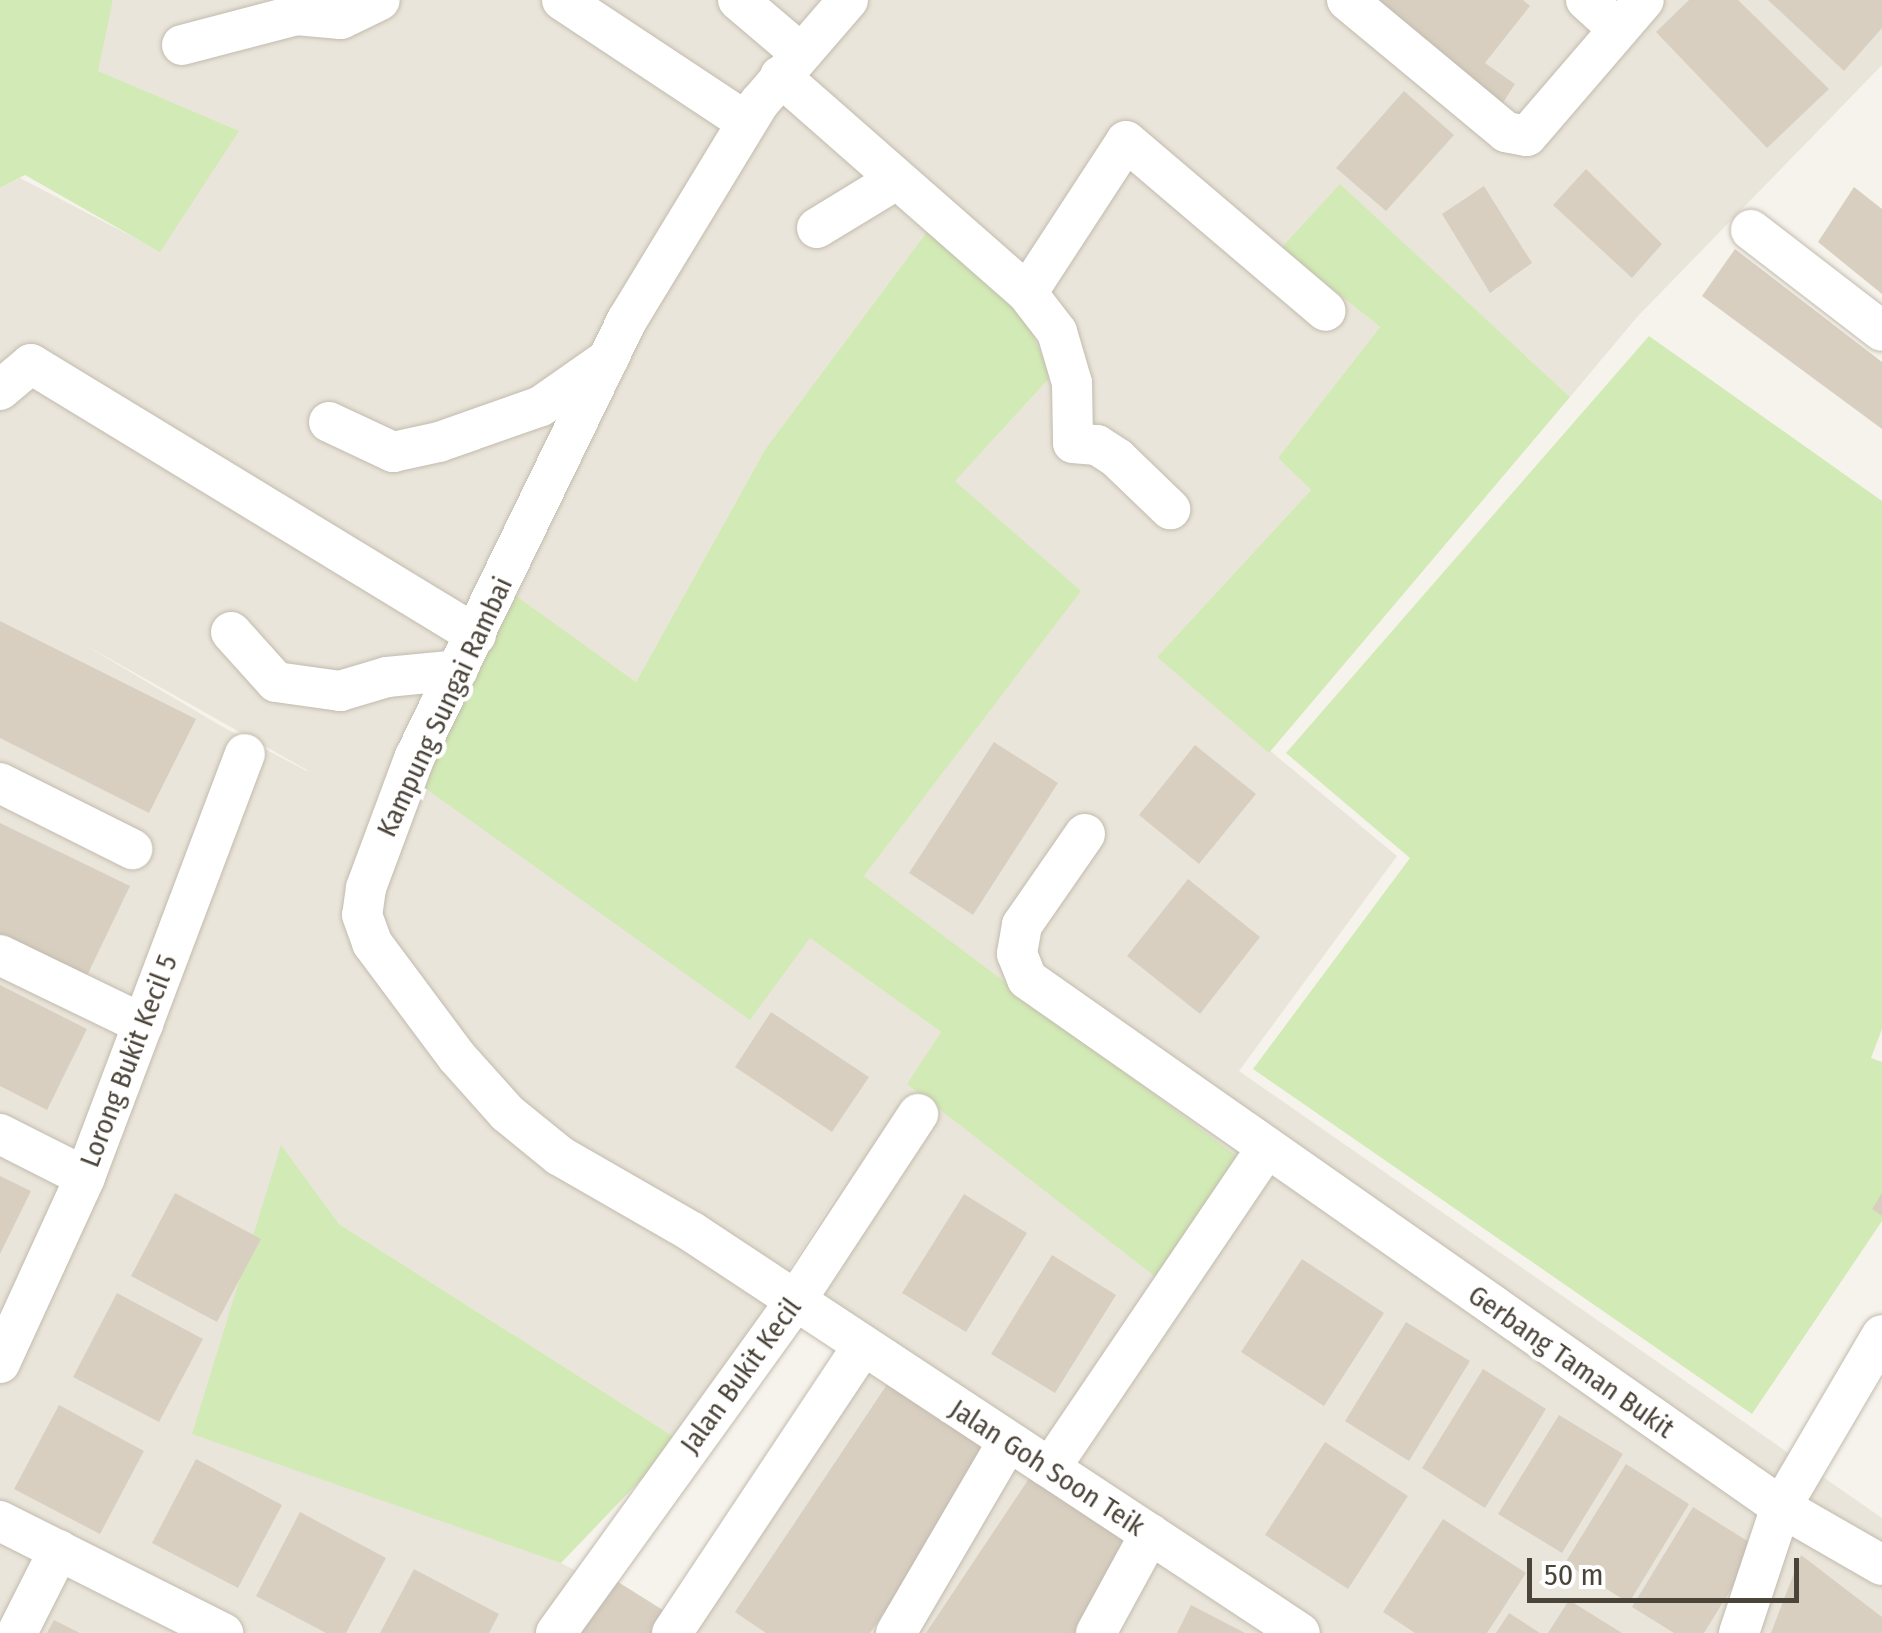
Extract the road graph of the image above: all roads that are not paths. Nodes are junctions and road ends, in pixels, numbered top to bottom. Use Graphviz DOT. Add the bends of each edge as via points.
graph roads {
  1 [pos="380,0"];
  2 [pos="562,0"];
  3 [pos="738,0"];
  4 [pos="848,0"];
  5 [pos="1347,0"];
  6 [pos="1586,0"];
  7 [pos="1631,14"];
  8 [pos="182,45"];
  9 [pos="790,64"];
  10 [pos="746,122"];
  11 [pos="896,180"];
  12 [pos="817,228"];
  13 [pos="1751,230"];
  14 [pos="1027,293"];
  15 [pos="1326,311"];
  16 [pos="1882,331"];
  17 [pos="611,356"];
  18 [pos="0,390"];
  19 [pos="329,422"];
  20 [pos="1170,509"];
  21 [pos="231,632"];
  22 [pos="467,653"];
  23 [pos="245,754"];
  24 [pos="0,783"];
  25 [pos="1084,834"];
  26 [pos="132,849"];
  27 [pos="0,956"];
  28 [pos="143,1024"];
  29 [pos="918,1114"];
  30 [pos="0,1134"];
  31 [pos="1265,1151"];
  32 [pos="86,1177"];
  33 [pos="794,1303"];
  34 [pos="1882,1335"];
  35 [pos="5,1339"];
  36 [pos="862,1347"];
  37 [pos="1008,1441"];
  38 [pos="1050,1468"];
  39 [pos="1781,1507"];
  40 [pos="0,1520"];
  41 [pos="1150,1534"];
  42 [pos="59,1550"];
  43 [pos="1882,1565"];
  44 [pos="688,1628"];
  45 [pos="17,1633"];
  46 [pos="223,1633"];
  47 [pos="556,1633"];
  48 [pos="896,1633"];
  49 [pos="1096,1633"];
  50 [pos="1300,1633"];
  51 [pos="1739,1633"];
  1 -- 8 [label="street" via="341,19 296,15"];
  2 -- 10 [label="street"];
  3 -- 9 [label="street"];
  4 -- 9 [label="street, Kampung Sungai Rambai"];
  5 -- 7 [label="street" via="1506,132 1527,136"];
  6 -- 7 [label="street"];
  9 -- 10 [label="street, Kampung Sungai Rambai"];
  9 -- 11 [label="street"];
  10 -- 17 [label="street, Kampung Sungai Rambai"];
  11 -- 12 [label="street"];
  11 -- 14 [label="street"];
  13 -- 16 [label="street"];
  14 -- 15 [label="street" via="1126,141"];
  14 -- 20 [label="street" via="1057,332 1072,383 1074,443 1096,445 1117,458"];
  17 -- 19 [label="street" via="541,406 440,442 393,452"];
  17 -- 22 [label="street, Kampung Sungai Rambai"];
  18 -- 22 [label="street" via="30,364"];
  21 -- 22 [label="street" via="276,682 340,692"];
  22 -- 33 [label="street, Kampung Sungai Rambai" via="415,756 366,888 362,915 372,943 508,1113 560,1156 692,1232"];
  23 -- 28 [label="street, Lorong Bukit Kecil 5"];
  24 -- 26 [label="street"];
  25 -- 31 [label="street, Gerbang Taman Bukit" via="1022,925 1018,954 1026,979"];
  27 -- 28 [label="street"];
  28 -- 32 [label="street, Lorong Bukit Kecil 5"];
  29 -- 33 [label="street, Jalan Bukit Kecil"];
  30 -- 32 [label="street"];
  31 -- 38 [label="street"];
  31 -- 39 [label="street, Gerbang Taman Bukit"];
  32 -- 35 [label="street, Lorong Bukit Kecil 5"];
  33 -- 36 [label="street, Jalan Goh Soon Teik"];
  33 -- 47 [label="street, Jalan Bukit Kecil"];
  34 -- 39 [label="street"];
  36 -- 37 [label="street, Jalan Goh Soon Teik"];
  36 -- 44 [label="street"];
  37 -- 38 [label="street, Jalan Goh Soon Teik"];
  37 -- 48 [label="street"];
  38 -- 41 [label="street, Jalan Goh Soon Teik"];
  39 -- 43 [label="street, Gerbang Taman Bukit"];
  39 -- 51 [label="street"];
  40 -- 42 [label="street"];
  41 -- 49 [label="street"];
  41 -- 50 [label="street, Jalan Goh Soon Teik"];
  42 -- 45 [label="street"];
  42 -- 46 [label="street"];
}
